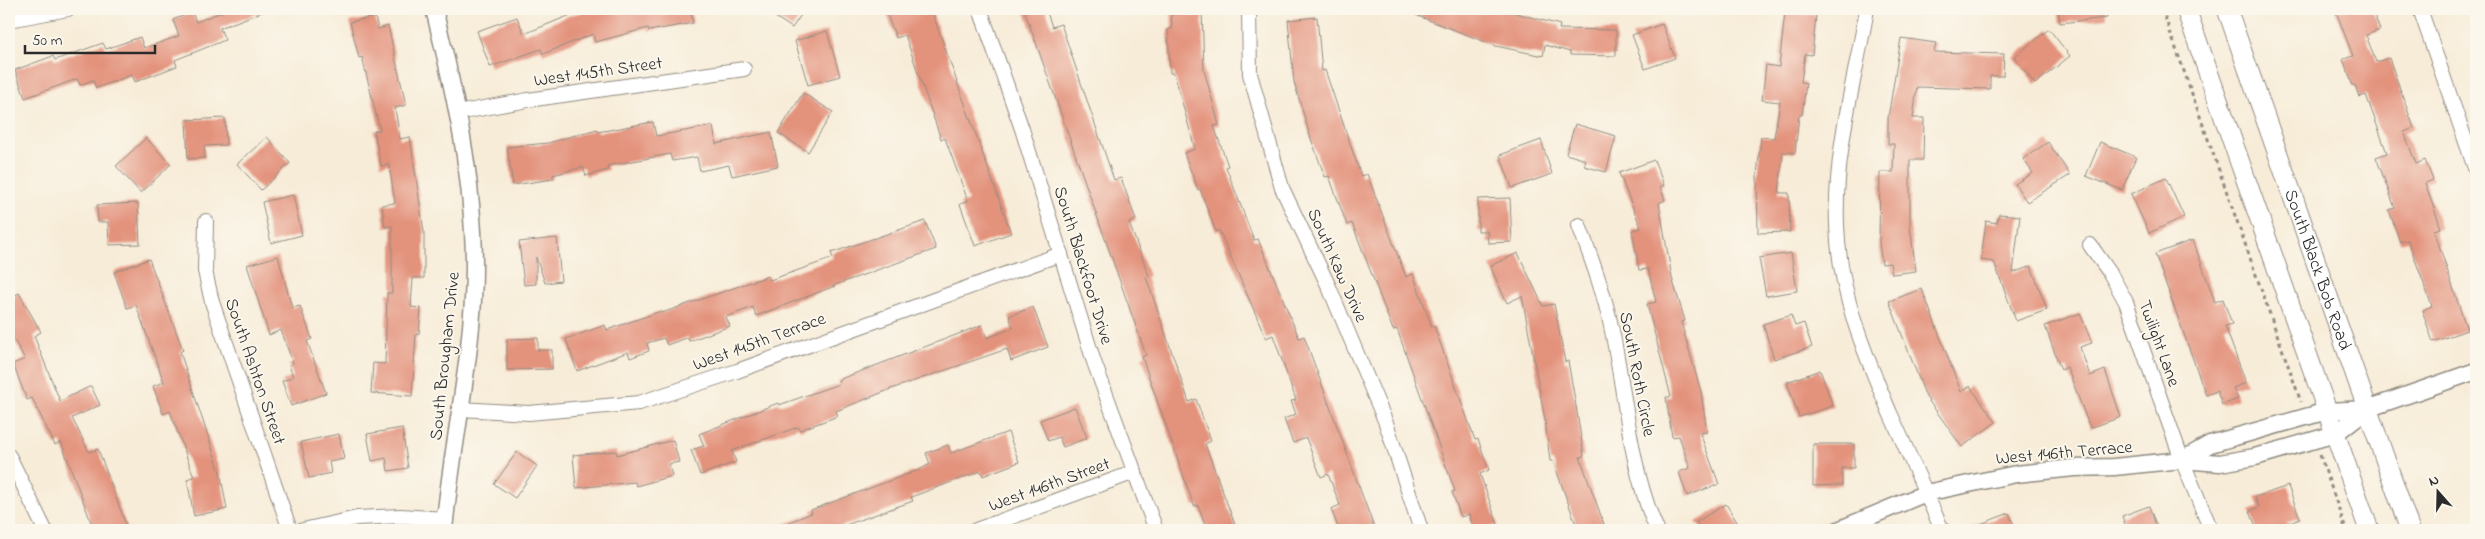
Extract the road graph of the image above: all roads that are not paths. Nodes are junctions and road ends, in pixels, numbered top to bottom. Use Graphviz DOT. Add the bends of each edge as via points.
graph roads {
  1 [pos="68,9"];
  2 [pos="434,9"];
  3 [pos="980,9"];
  4 [pos="1249,9"];
  5 [pos="1867,9"];
  6 [pos="2186,9"];
  7 [pos="2227,9"];
  8 [pos="2420,9"];
  9 [pos="9,20"];
  10 [pos="744,69"];
  11 [pos="457,113"];
  12 [pos="2476,171"];
  13 [pos="206,222"];
  14 [pos="1578,225"];
  15 [pos="2090,245"];
  16 [pos="1061,254"];
  17 [pos="2476,371"];
  18 [pos="460,409"];
  19 [pos="2367,409"];
  20 [pos="2327,411"];
  21 [pos="2335,434"];
  22 [pos="9,456"];
  23 [pos="2182,460"];
  24 [pos="1135,472"];
  25 [pos="1926,493"];
  26 [pos="445,524"];
  27 [pos="45,530"];
  28 [pos="290,530"];
  29 [pos="303,530"];
  30 [pos="976,530"];
  31 [pos="1156,530"];
  32 [pos="1421,530"];
  33 [pos="1657,530"];
  34 [pos="1838,530"];
  35 [pos="1942,530"];
  36 [pos="2211,530"];
  37 [pos="2369,530"];
  38 [pos="2410,530"];
  1 -- 9 [label="street"];
  2 -- 11 [label="street, South Brougham Drive"];
  3 -- 16 [label="street, South Blackfoot Drive"];
  4 -- 32 [label="street, South Kaw Drive" via="1250,74 1282,188 1330,287 1386,423"];
  5 -- 25 [label="street" via="1840,168 1836,225 1840,260 1854,325"];
  6 -- 20 [label="main road"];
  7 -- 19 [label="main road, South Black Bob Road"];
  8 -- 12 [label="street"];
  10 -- 11 [label="street, West 145th Street"];
  11 -- 18 [label="street, South Brougham Drive" via="469,181 474,268 471,327"];
  13 -- 28 [label="street, South Ashton Street" via="205,271 212,302"];
  14 -- 33 [label="street, South Roth Circle" via="1601,286 1635,463 1646,505"];
  15 -- 23 [label="street, Twilight Lane" via="2126,302"];
  16 -- 18 [label="street, West 145th Terrace" via="737,371 639,402 529,413"];
  16 -- 24 [label="street, South Blackfoot Drive" via="1094,362"];
  17 -- 19 [label="street, West 146th Terrace"];
  18 -- 26 [label="street, South Brougham Drive"];
  19 -- 20 [label="street, West 146th Terrace"];
  19 -- 21 [label="street, West 146th Terrace"];
  19 -- 38 [label="main road, South Black Bob Road"];
  20 -- 21 [label="main road"];
  20 -- 23 [label="street, West 146th Terrace" via="2210,444"];
  21 -- 23 [label="street, West 146th Terrace" via="2220,463"];
  21 -- 37 [label="main road"];
  22 -- 27 [label="street"];
  23 -- 25 [label="street, West 146th Terrace" via="2016,474"];
  23 -- 36 [label="street, Twilight Lane"];
  24 -- 30 [label="street, West 146th Street"];
  24 -- 31 [label="street, South Blackfoot Drive"];
  25 -- 34 [label="street, West 146th Terrace"];
  25 -- 35 [label="street"];
  26 -- 29 [label="street" via="401,516 357,518"];
}
